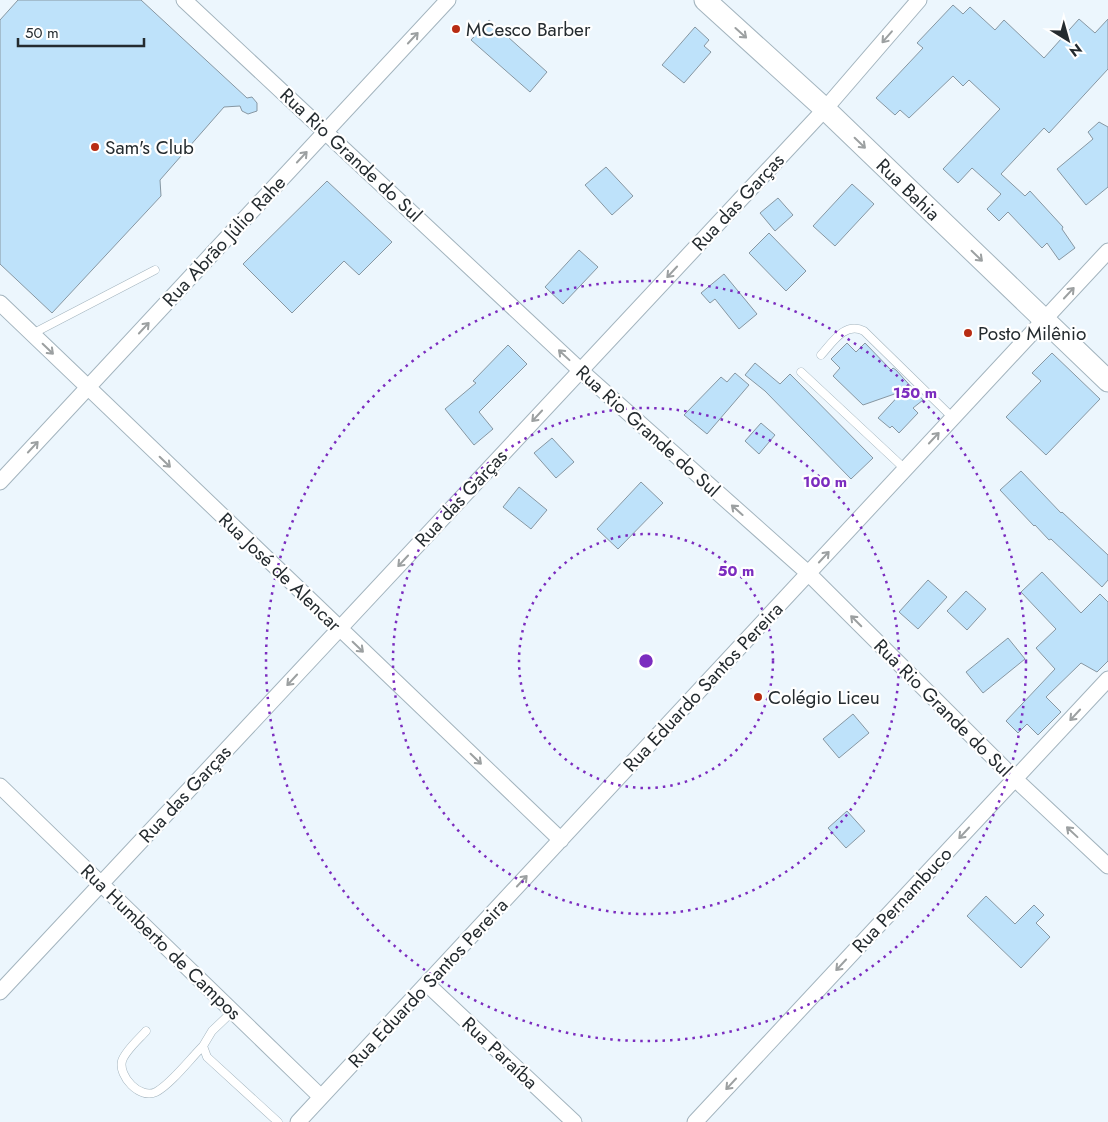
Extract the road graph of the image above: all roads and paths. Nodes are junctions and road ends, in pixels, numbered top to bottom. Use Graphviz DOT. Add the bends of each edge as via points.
graph roads {
  1 [pos="184,0"];
  2 [pos="448,0"];
  3 [pos="705,0"];
  4 [pos="919,0"];
  5 [pos="825,109"];
  6 [pos="325,131"];
  7 [pos="1108,251"];
  8 [pos="155,270"];
  9 [pos="0,303"];
  10 [pos="1043,320"];
  11 [pos="32,334"];
  12 [pos="821,355"];
  13 [pos="580,370"];
  14 [pos="801,372"];
  15 [pos="1108,380"];
  16 [pos="88,388"];
  17 [pos="953,418"];
  18 [pos="905,469"];
  19 [pos="0,482"];
  20 [pos="808,574"];
  21 [pos="340,629"];
  22 [pos="1108,679"];
  23 [pos="1015,779"];
  24 [pos="0,786"];
  25 [pos="561,840"];
  26 [pos="1108,866"];
  27 [pos="102,884"];
  28 [pos="427,984"];
  29 [pos="0,992"];
  30 [pos="233,1011"];
  31 [pos="146,1031"];
  32 [pos="203,1046"];
  33 [pos="321,1098"];
  34 [pos="278,1122"];
  35 [pos="298,1122"];
  36 [pos="574,1122"];
  37 [pos="695,1122"];
  1 -- 6 [label="street, Rua Rio Grande do Sul"];
  6 -- 2 [label="street, Rua Abrão Júlio Rahe, one-way"];
  3 -- 5 [label="main road, Rua Bahia, one-way"];
  4 -- 5 [label="street, Rua das Garças, one-way"];
  5 -- 10 [label="main road, Rua Bahia, one-way"];
  5 -- 13 [label="street, Rua das Garças, one-way"];
  13 -- 6 [label="street, Rua Rio Grande do Sul, one-way"];
  16 -- 6 [label="street, Rua Abrão Júlio Rahe, one-way"];
  10 -- 7 [label="street, Rua Eduardo Santos Pereira, one-way"];
  8 -- 11 [label="lane"];
  9 -- 11 [label="street, Rua José de Alencar"];
  10 -- 15 [label="main road, Rua Bahia"];
  10 -- 17 [label="street, Rua Eduardo Santos Pereira"];
  11 -- 16 [label="street, Rua José de Alencar, one-way"];
  12 -- 17 [label="lane" via="839,335 857,327"];
  20 -- 13 [label="street, Rua Rio Grande do Sul, one-way"];
  13 -- 21 [label="street, Rua das Garças, one-way"];
  14 -- 18 [label="lane"];
  19 -- 16 [label="street, Rua Abrão Júlio Rahe, one-way"];
  16 -- 21 [label="street, Rua José de Alencar, one-way"];
  18 -- 17 [label="street, Rua Eduardo Santos Pereira, one-way"];
  20 -- 18 [label="street, Rua Eduardo Santos Pereira, one-way"];
  23 -- 20 [label="street, Rua Rio Grande do Sul, one-way"];
  20 -- 25 [label="street, Rua Eduardo Santos Pereira"];
  21 -- 25 [label="street, Rua José de Alencar, one-way"];
  21 -- 27 [label="street, Rua das Garças, one-way"];
  22 -- 23 [label="street, Rua Pernambuco, one-way"];
  26 -- 23 [label="street, Rua Rio Grande do Sul, one-way"];
  23 -- 37 [label="street, Rua Pernambuco, one-way"];
  24 -- 27 [label="street, Rua Humberto de Campos"];
  28 -- 25 [label="street, Rua Eduardo Santos Pereira, one-way"];
  27 -- 29 [label="street, Rua das Garças"];
  27 -- 30 [label="street, Rua Humberto de Campos"];
  28 -- 33 [label="street, Rua Eduardo Santos Pereira"];
  28 -- 36 [label="street, Rua Paraíba"];
  30 -- 32 [label="lane"];
  30 -- 33 [label="street, Rua Humberto de Campos"];
  31 -- 32 [label="lane" via="123,1058 121,1067 123,1074 140,1092 156,1092"];
  32 -- 34 [label="lane" via="207,1058"];
  33 -- 35 [label="street, Rua Eduardo Santos Pereira"];
}
